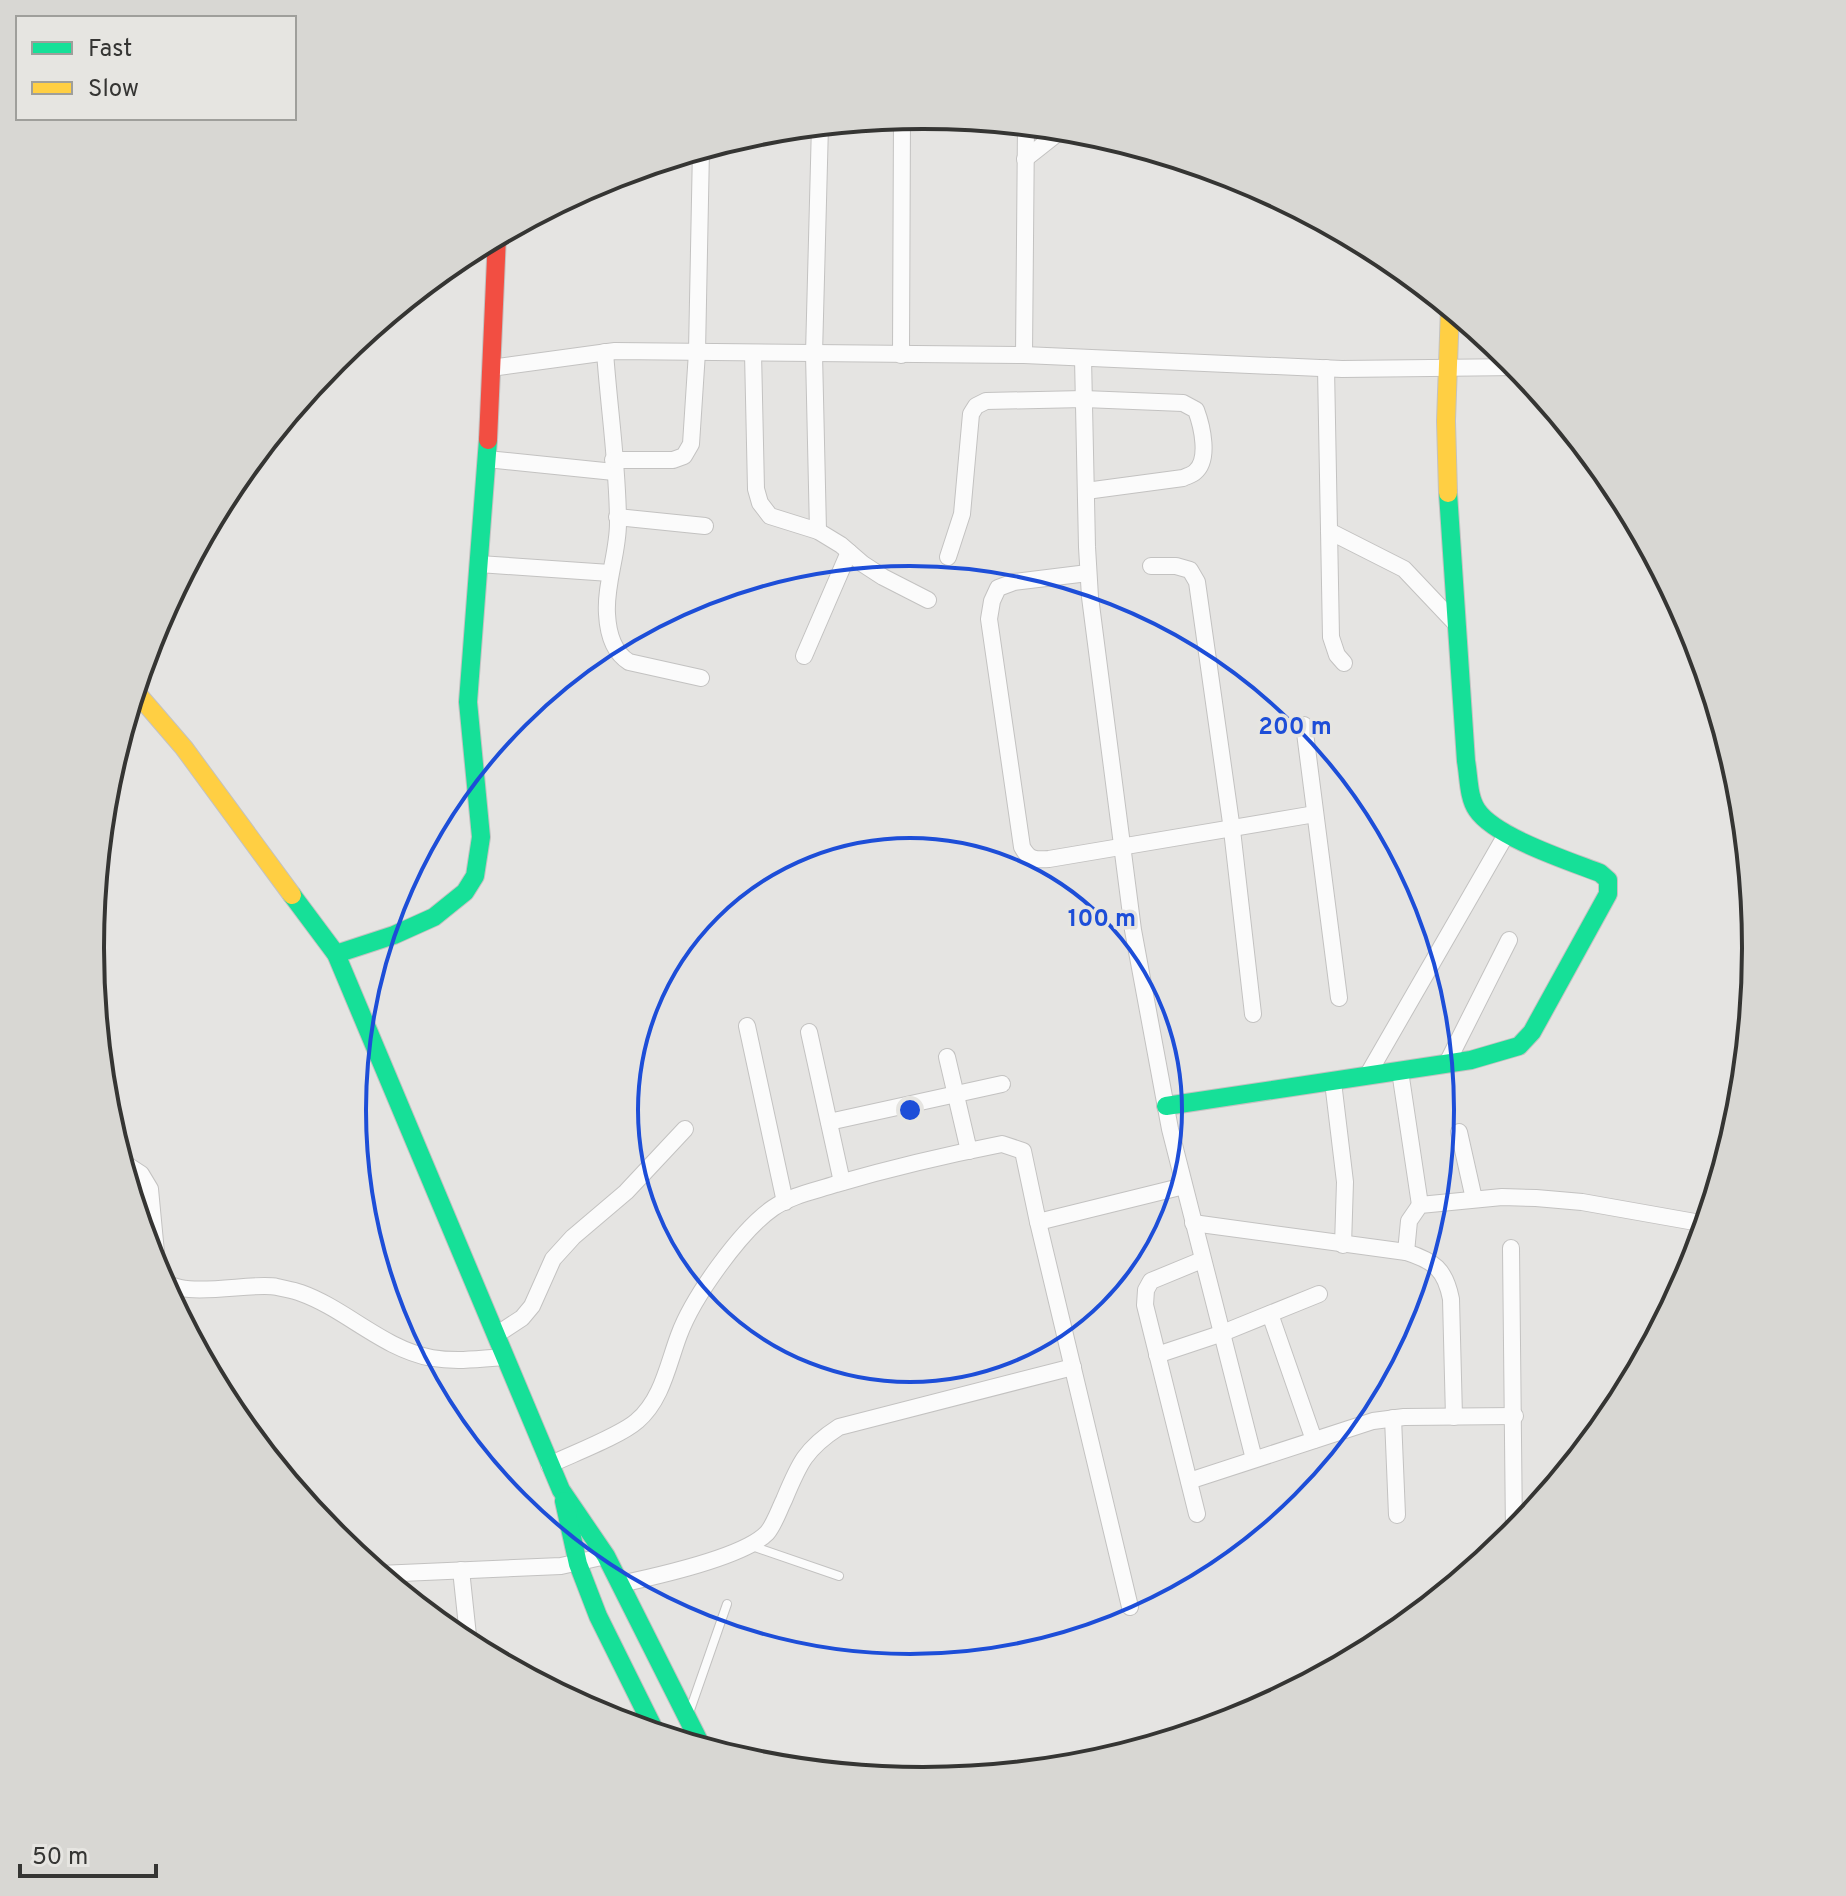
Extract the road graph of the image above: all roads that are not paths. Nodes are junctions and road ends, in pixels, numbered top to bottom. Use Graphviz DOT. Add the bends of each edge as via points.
graph roads {
  1 [pos="902,130"];
  2 [pos="820,136"];
  3 [pos="1026,136"];
  4 [pos="1050,139"];
  5 [pos="1025,159"];
  6 [pos="701,160"];
  7 [pos="496,250"];
  8 [pos="1449,321"];
  9 [pos="605,352"];
  10 [pos="697,352"];
  11 [pos="753,353"];
  12 [pos="814,354"];
  13 [pos="901,355"];
  14 [pos="1024,355"];
  15 [pos="1083,358"];
  16 [pos="1500,367"];
  17 [pos="491,368"];
  18 [pos="1326,368"];
  19 [pos="1446,368"];
  20 [pos="1084,399"];
  21 [pos="487,459"];
  22 [pos="613,466"];
  23 [pos="1086,491"];
  24 [pos="617,517"];
  25 [pos="705,526"];
  26 [pos="818,531"];
  27 [pos="1329,531"];
  28 [pos="849,552"];
  29 [pos="948,557"];
  30 [pos="479,564"];
  31 [pos="1151,566"];
  32 [pos="610,573"];
  33 [pos="1088,573"];
  34 [pos="928,600"];
  35 [pos="1457,625"];
  36 [pos="804,656"];
  37 [pos="1344,663"];
  38 [pos="701,678"];
  39 [pos="143,700"];
  40 [pos="1304,725"];
  41 [pos="1315,814"];
  42 [pos="1232,830"];
  43 [pos="1507,833"];
  44 [pos="1122,847"];
  45 [pos="1509,940"];
  46 [pos="336,954"];
  47 [pos="1339,998"];
  48 [pos="1253,1014"];
  49 [pos="747,1026"];
  50 [pos="809,1032"];
  51 [pos="947,1057"];
  52 [pos="1447,1063"];
  53 [pos="1400,1071"];
  54 [pos="1367,1076"];
  55 [pos="1333,1082"];
  56 [pos="1002,1084"];
  57 [pos="956,1093"];
  58 [pos="1166,1106"];
  59 [pos="829,1122"];
  60 [pos="685,1129"];
  61 [pos="1459,1132"];
  62 [pos="969,1151"];
  63 [pos="135,1170"];
  64 [pos="842,1182"];
  65 [pos="1184,1186"];
  66 [pos="1474,1199"];
  67 [pos="785,1202"];
  68 [pos="1420,1205"];
  69 [pos="1038,1222"];
  70 [pos="1695,1222"];
  71 [pos="1193,1223"];
  72 [pos="154,1229"];
  73 [pos="1343,1245"];
  74 [pos="1511,1248"];
  75 [pos="1406,1252"];
  76 [pos="1202,1260"];
  77 [pos="178,1288"];
  78 [pos="1319,1294"];
  79 [pos="1270,1314"];
  80 [pos="1220,1334"];
  81 [pos="496,1335"];
  82 [pos="1157,1355"];
  83 [pos="505,1357"];
  84 [pos="1073,1367"];
  85 [pos="1515,1416"];
  86 [pos="1454,1417"];
  87 [pos="1393,1418"];
  88 [pos="1314,1440"];
  89 [pos="1254,1459"];
  90 [pos="549,1465"];
  91 [pos="1189,1481"];
  92 [pos="561,1490"];
  93 [pos="1197,1514"];
  94 [pos="1514,1514"];
  95 [pos="1397,1515"];
  96 [pos="749,1545"];
  97 [pos="606,1556"];
  98 [pos="578,1564"];
  99 [pos="461,1570"];
  100 [pos="394,1573"];
  101 [pos="839,1576"];
  102 [pos="620,1584"];
  103 [pos="727,1604"];
  104 [pos="1130,1607"];
  105 [pos="467,1628"];
  106 [pos="687,1718"];
  107 [pos="650,1720"];
  108 [pos="696,1734"];
  1 -- 13 [label="street"];
  2 -- 12 [label="street"];
  3 -- 5 [label="street"];
  4 -- 5 [label="street"];
  5 -- 14 [label="street"];
  6 -- 10 [label="street"];
  7 -- 17 [label="street"];
  8 -- 19 [label="street"];
  9 -- 10 [label="street"];
  9 -- 17 [label="street"];
  9 -- 22 [label="street"];
  10 -- 11 [label="street"];
  10 -- 22 [label="street" via="691,444 684,456"];
  11 -- 12 [label="street"];
  11 -- 26 [label="street" via="760,503 770,516"];
  12 -- 13 [label="street"];
  12 -- 26 [label="street"];
  13 -- 14 [label="street"];
  14 -- 15 [label="street"];
  15 -- 18 [label="street"];
  15 -- 20 [label="street"];
  16 -- 19 [label="street"];
  17 -- 21 [label="street"];
  18 -- 19 [label="street"];
  18 -- 27 [label="street"];
  19 -- 35 [label="street"];
  20 -- 23 [label="street"];
  20 -- 23 [label="street" via="1183,403 1196,410 1202,424 1203,459 1196,472 1183,478"];
  20 -- 29 [label="street" via="986,401 976,406 962,514"];
  21 -- 22 [label="street"];
  21 -- 30 [label="street"];
  22 -- 24 [label="street"];
  23 -- 33 [label="street"];
  24 -- 25 [label="street"];
  24 -- 32 [label="street"];
  26 -- 28 [label="street"];
  27 -- 35 [label="street" via="1404,569"];
  27 -- 37 [label="street" via="1331,637"];
  28 -- 34 [label="street"];
  28 -- 36 [label="street"];
  30 -- 32 [label="street"];
  30 -- 46 [label="street" via="468,704 480,819 475,877 457,902 421,924"];
  31 -- 42 [label="street" via="1190,570 1197,582"];
  32 -- 38 [label="street" via="607,615 619,656"];
  33 -- 44 [label="street"];
  33 -- 44 [label="street" via="998,588 989,619 1027,857 1049,859"];
  35 -- 43 [label="street" via="1472,797 1478,812"];
  39 -- 46 [label="street"];
  40 -- 41 [label="street"];
  41 -- 42 [label="street"];
  41 -- 47 [label="street"];
  42 -- 44 [label="street"];
  42 -- 48 [label="street"];
  43 -- 52 [label="street" via="1600,873 1608,880 1608,894 1519,1046"];
  43 -- 54 [label="street"];
  44 -- 58 [label="street"];
  45 -- 52 [label="street"];
  46 -- 81 [label="street"];
  49 -- 67 [label="street"];
  50 -- 59 [label="street"];
  51 -- 57 [label="street"];
  52 -- 53 [label="street"];
  53 -- 54 [label="street"];
  53 -- 68 [label="street"];
  54 -- 55 [label="street"];
  55 -- 58 [label="street"];
  55 -- 73 [label="street" via="1345,1182"];
  56 -- 57 [label="street"];
  57 -- 59 [label="street"];
  57 -- 62 [label="street"];
  58 -- 65 [label="street"];
  59 -- 64 [label="street"];
  60 -- 81 [label="street" via="626,1192 573,1237 553,1259 532,1306"];
  61 -- 66 [label="street"];
  62 -- 64 [label="street"];
  62 -- 69 [label="street" via="1002,1144 1023,1151"];
  63 -- 72 [label="street" via="150,1189"];
  64 -- 67 [label="street"];
  65 -- 69 [label="street"];
  65 -- 71 [label="street"];
  66 -- 68 [label="street"];
  66 -- 70 [label="street" via="1582,1202"];
  67 -- 90 [label="street" via="748,1229 703,1291 680,1331 652,1405 636,1423"];
  68 -- 75 [label="street" via="1409,1221"];
  69 -- 84 [label="street"];
  71 -- 73 [label="street"];
  71 -- 76 [label="street"];
  73 -- 75 [label="street"];
  74 -- 85 [label="street"];
  75 -- 86 [label="street" via="1427,1259 1448,1283"];
  76 -- 80 [label="street"];
  76 -- 82 [label="street" via="1151,1281 1146,1290"];
  77 -- 83 [label="street" via="269,1285 302,1293 429,1358"];
  78 -- 79 [label="street"];
  79 -- 80 [label="street"];
  79 -- 88 [label="street"];
  80 -- 82 [label="street"];
  80 -- 89 [label="street"];
  81 -- 83 [label="street"];
  82 -- 91 [label="street"];
  83 -- 90 [label="street"];
  84 -- 96 [label="street" via="839,1427 814,1443 767,1533"];
  84 -- 104 [label="street"];
  85 -- 86 [label="street"];
  85 -- 94 [label="street"];
  86 -- 87 [label="street"];
  87 -- 88 [label="street"];
  87 -- 95 [label="street"];
  88 -- 89 [label="street"];
  89 -- 91 [label="street"];
  90 -- 92 [label="street"];
  91 -- 93 [label="street"];
  92 -- 97 [label="street"];
  92 -- 98 [label="street"];
  96 -- 101 [label="lane"];
  96 -- 102 [label="street" via="678,1571"];
  97 -- 98 [label="street"];
  97 -- 102 [label="street"];
  98 -- 99 [label="street"];
  98 -- 107 [label="street"];
  99 -- 100 [label="street"];
  99 -- 105 [label="street"];
  102 -- 106 [label="street"];
  103 -- 106 [label="lane"];
  106 -- 108 [label="street"];
}
